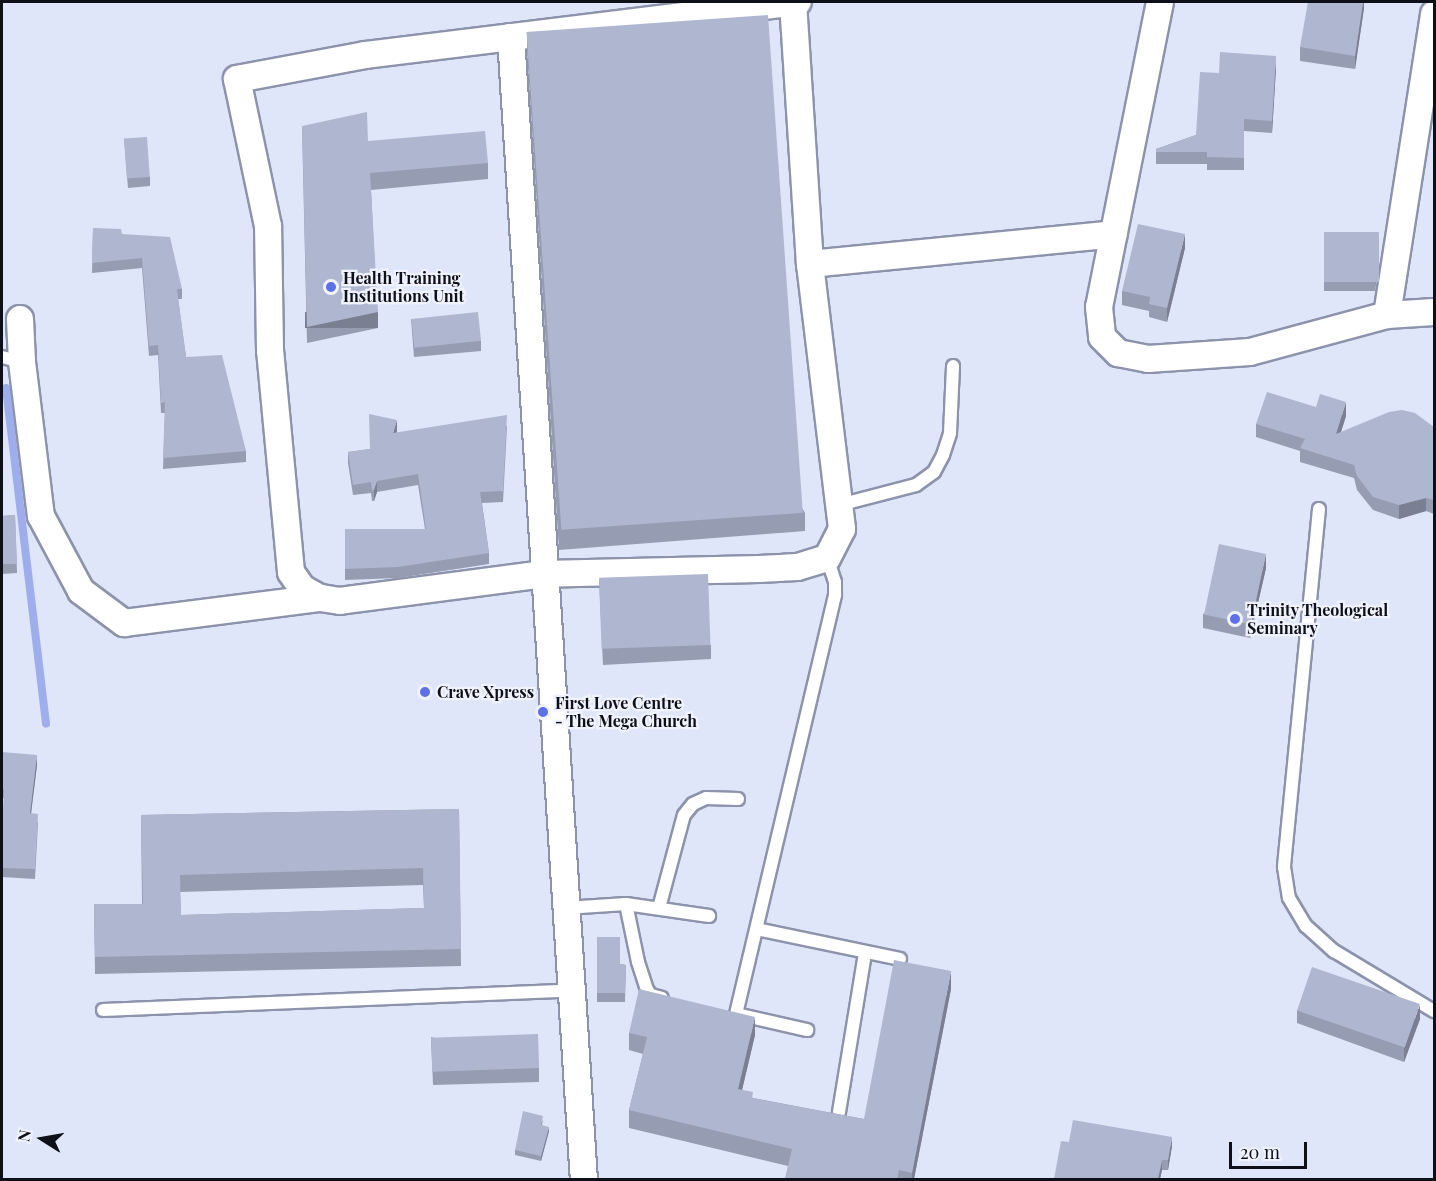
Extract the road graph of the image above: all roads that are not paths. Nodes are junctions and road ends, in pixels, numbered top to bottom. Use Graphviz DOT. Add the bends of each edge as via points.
graph roads {
  1 [pos="793,2"];
  2 [pos="798,2"];
  3 [pos="1160,2"];
  4 [pos="1434,15"];
  5 [pos="511,37"];
  6 [pos="1114,234"];
  7 [pos="810,264"];
  8 [pos="1434,312"];
  9 [pos="1387,315"];
  10 [pos="20,319"];
  11 [pos="12,359"];
  12 [pos="953,366"];
  13 [pos="839,505"];
  14 [pos="1319,509"];
  15 [pos="827,558"];
  16 [pos="544,574"];
  17 [pos="320,598"];
  18 [pos="738,799"];
  19 [pos="626,904"];
  20 [pos="565,908"];
  21 [pos="658,908"];
  22 [pos="709,915"];
  23 [pos="757,929"];
  24 [pos="865,953"];
  25 [pos="900,959"];
  26 [pos="571,990"];
  27 [pos="680,1002"];
  28 [pos="103,1010"];
  29 [pos="1434,1011"];
  30 [pos="807,1030"];
  31 [pos="839,1112"];
  32 [pos="584,1179"];
  1 -- 2 [label="street"];
  1 -- 5 [label="street"];
  1 -- 7 [label="street"];
  3 -- 6 [label="street"];
  4 -- 9 [label="street"];
  5 -- 16 [label="street"];
  5 -- 17 [label="street" via="365,55 237,79 268,226 270,350 291,572 302,588"];
  6 -- 7 [label="street"];
  6 -- 9 [label="street" via="1099,307 1102,337 1118,353 1148,359 1250,352"];
  7 -- 13 [label="street"];
  8 -- 9 [label="street"];
  10 -- 11 [label="street"];
  11 -- 17 [label="street" via="41,516 81,591 124,623"];
  12 -- 13 [label="lane" via="950,433 934,472 915,485"];
  13 -- 15 [label="street" via="842,530"];
  14 -- 29 [label="lane" via="1284,867 1288,898 1306,926 1334,951"];
  15 -- 16 [label="street" via="797,567"];
  15 -- 23 [label="lane" via="835,595"];
  16 -- 17 [label="street" via="340,601"];
  16 -- 20 [label="street"];
  18 -- 21 [label="lane" via="706,798 693,804 684,815"];
  19 -- 20 [label="lane"];
  19 -- 21 [label="lane"];
  19 -- 27 [label="lane" via="647,990 657,997"];
  20 -- 26 [label="street"];
  21 -- 22 [label="lane"];
  23 -- 24 [label="lane"];
  23 -- 30 [label="lane" via="730,1013"];
  24 -- 25 [label="lane"];
  24 -- 31 [label="lane"];
  26 -- 28 [label="lane"];
  26 -- 32 [label="street"];
}
